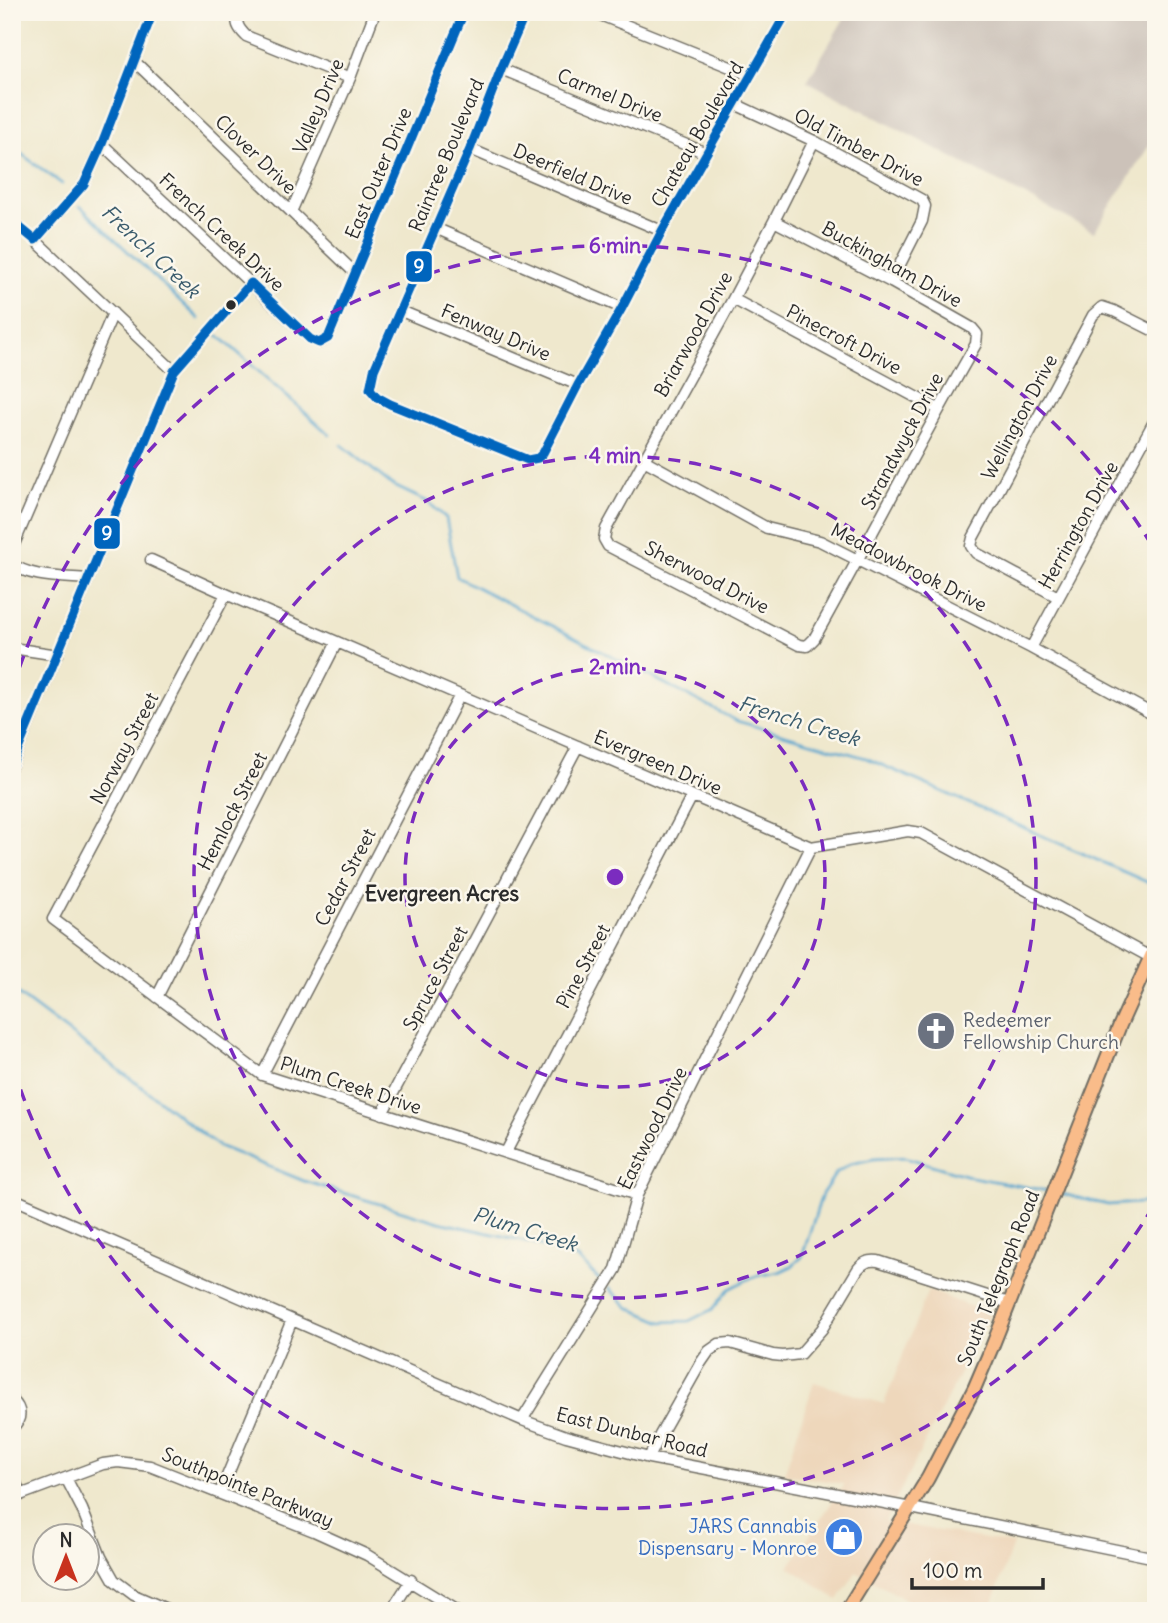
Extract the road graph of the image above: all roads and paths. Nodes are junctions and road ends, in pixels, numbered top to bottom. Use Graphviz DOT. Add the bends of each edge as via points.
graph roads {
  1 [pos="153,12"];
  2 [pos="239,12"];
  3 [pos="375,12"];
  4 [pos="464,12"];
  5 [pos="526,12"];
  6 [pos="593,12"];
  7 [pos="788,12"];
  8 [pos="134,61"];
  9 [pos="501,69"];
  10 [pos="750,75"];
  11 [pos="349,78"];
  12 [pos="735,104"];
  13 [pos="814,141"];
  14 [pos="102,144"];
  15 [pos="470,149"];
  16 [pos="706,153"];
  17 [pos="291,212"];
  18 [pos="774,221"];
  19 [pos="12,222"];
  20 [pos="435,228"];
  21 [pos="662,231"];
  22 [pos="35,240"];
  23 [pos="355,273"];
  24 [pos="891,282"];
  25 [pos="251,283"];
  26 [pos="733,299"];
  27 [pos="622,308"];
  28 [pos="401,311"];
  29 [pos="113,313"];
  30 [pos="12,331"];
  31 [pos="1156,332"];
  32 [pos="12,340"];
  33 [pos="319,343"];
  34 [pos="973,348"];
  35 [pos="174,372"];
  36 [pos="578,385"];
  37 [pos="938,409"];
  38 [pos="1156,418"];
  39 [pos="538,458"];
  40 [pos="644,460"];
  41 [pos="17,525"];
  42 [pos="606,542"];
  43 [pos="12,549"];
  44 [pos="151,560"];
  45 [pos="858,561"];
  46 [pos="12,563"];
  47 [pos="87,579"];
  48 [pos="226,594"];
  49 [pos="1058,597"];
  50 [pos="337,642"];
  51 [pos="793,642"];
  52 [pos="12,648"];
  53 [pos="1031,648"];
  54 [pos="58,655"];
  55 [pos="460,695"];
  56 [pos="1156,716"];
  57 [pos="578,746"];
  58 [pos="12,765"];
  59 [pos="692,796"];
  60 [pos="811,848"];
  61 [pos="53,919"];
  62 [pos="1153,951"];
  63 [pos="157,997"];
  64 [pos="261,1075"];
  65 [pos="382,1114"];
  66 [pos="506,1152"];
  67 [pos="638,1195"];
  68 [pos="12,1198"];
  69 [pos="1009,1304"];
  70 [pos="292,1320"];
  71 [pos="12,1400"];
  72 [pos="522,1420"];
  73 [pos="12,1428"];
  74 [pos="649,1458"];
  75 [pos="12,1474"];
  76 [pos="66,1478"];
  77 [pos="220,1493"];
  78 [pos="17,1496"];
  79 [pos="911,1508"];
  80 [pos="1156,1558"];
  81 [pos="411,1580"];
  82 [pos="171,1611"];
  83 [pos="391,1611"];
  84 [pos="458,1611"];
  85 [pos="846,1611"];
  1 -- 8 [label="street"];
  2 -- 11 [label="street" via="236,22 246,36"];
  3 -- 11 [label="street, Valley Drive"];
  4 -- 23 [label="street, East Outer Drive"];
  5 -- 9 [label="street, Raintree Boulevard"];
  6 -- 10 [label="street"];
  7 -- 10 [label="street, Chateau Boulevard"];
  8 -- 14 [label="street"];
  8 -- 17 [label="street, Clover Drive"];
  9 -- 15 [label="street, Raintree Boulevard"];
  9 -- 16 [label="street, Carmel Drive"];
  10 -- 12 [label="street, Chateau Boulevard"];
  11 -- 17 [label="street, Valley Drive"];
  12 -- 13 [label="street, Old Timber Drive"];
  12 -- 16 [label="street, Chateau Boulevard"];
  13 -- 18 [label="street, Briarwood Drive"];
  13 -- 24 [label="street, Old Timber Drive" via="922,200 922,221"];
  14 -- 22 [label="street" via="83,184"];
  14 -- 25 [label="street, French Creek Drive"];
  15 -- 20 [label="street, Raintree Boulevard"];
  15 -- 21 [label="street, Deerfield Drive"];
  16 -- 21 [label="street, Chateau Boulevard"];
  17 -- 23 [label="street, Clover Drive"];
  18 -- 24 [label="street, Buckingham Drive"];
  18 -- 26 [label="street, Briarwood Drive"];
  19 -- 22 [label="street"];
  20 -- 27 [label="street"];
  20 -- 28 [label="street, Raintree Boulevard"];
  21 -- 27 [label="street, Chateau Boulevard"];
  22 -- 29 [label="street"];
  23 -- 33 [label="street, East Outer Drive" via="328,338"];
  24 -- 34 [label="street, Buckingham Drive" via="972,328 977,334"];
  25 -- 33 [label="street, French Creek Drive"];
  25 -- 35 [label="street"];
  26 -- 37 [label="street, Pinecroft Drive"];
  26 -- 40 [label="street, Briarwood Drive"];
  27 -- 36 [label="street, Chateau Boulevard"];
  28 -- 36 [label="street, Fenway Drive"];
  28 -- 39 [label="street, Raintree Boulevard" via="374,370 370,389 377,397 527,460"];
  29 -- 35 [label="street"];
  29 -- 41 [label="street"];
  30 -- 32 [label="street"];
  31 -- 49 [label="street, Wellington Drive" via="1102,307 1093,315 971,546 984,558"];
  34 -- 37 [label="street, Strandwyck Drive"];
  35 -- 47 [label="street"];
  36 -- 39 [label="street, Chateau Boulevard"];
  37 -- 45 [label="street, Strandwyck Drive"];
  38 -- 49 [label="street, Herrington Drive"];
  40 -- 42 [label="street, Briarwood Drive" via="606,530"];
  40 -- 45 [label="street, Meadowbrook Drive" via="767,528 820,541"];
  41 -- 43 [label="street"];
  42 -- 51 [label="street, Sherwood Drive"];
  44 -- 48 [label="street, Evergreen Drive"];
  45 -- 51 [label="street, Strandwyck Drive" via="814,639 807,646"];
  45 -- 53 [label="street, Meadowbrook Drive"];
  46 -- 47 [label="street" via="30,573"];
  47 -- 54 [label="street"];
  48 -- 50 [label="street, Evergreen Drive"];
  48 -- 61 [label="street, Norway Street"];
  49 -- 53 [label="street, Herrington Drive"];
  50 -- 55 [label="street, Evergreen Drive"];
  50 -- 63 [label="street, Hemlock Street"];
  52 -- 54 [label="street"];
  53 -- 56 [label="street, Meadowbrook Drive"];
  54 -- 58 [label="street"];
  55 -- 57 [label="street, Evergreen Drive"];
  55 -- 64 [label="street, Cedar Street"];
  57 -- 59 [label="street, Evergreen Drive"];
  57 -- 65 [label="street, Spruce Street"];
  59 -- 60 [label="street, Evergreen Drive"];
  59 -- 66 [label="street, Pine Street"];
  60 -- 62 [label="street" via="908,831 921,833"];
  60 -- 67 [label="street, Eastwood Drive"];
  61 -- 63 [label="street, Plum Creek Drive"];
  62 -- 69 [label="main road, South Telegraph Road"];
  63 -- 64 [label="street, Plum Creek Drive"];
  64 -- 65 [label="street, Plum Creek Drive"];
  65 -- 66 [label="street, Plum Creek Drive"];
  66 -- 67 [label="street, Plum Creek Drive"];
  67 -- 72 [label="street, Eastwood Drive" via="610,1280"];
  68 -- 70 [label="street, East Dunbar Road"];
  69 -- 74 [label="street" via="870,1260 858,1269 822,1329 800,1354 774,1355 730,1343 709,1351"];
  69 -- 79 [label="main road, South Telegraph Road" via="969,1398"];
  70 -- 72 [label="street, East Dunbar Road"];
  70 -- 77 [label="street"];
  71 -- 73 [label="street" via="20,1416"];
  72 -- 74 [label="street, East Dunbar Road"];
  74 -- 79 [label="street, East Dunbar Road"];
  75 -- 78 [label="street"];
  76 -- 77 [label="street, Southpointe Parkway" via="103,1464 134,1463"];
  76 -- 78 [label="street, Southpointe Parkway"];
  76 -- 82 [label="street" via="114,1580 134,1595"];
  77 -- 81 [label="street, Southpointe Parkway" via="367,1555"];
  79 -- 80 [label="street, East Dunbar Road"];
  79 -- 85 [label="main road, South Telegraph Road"];
  81 -- 83 [label="street"];
  81 -- 84 [label="street, Southpointe Parkway"];
}
